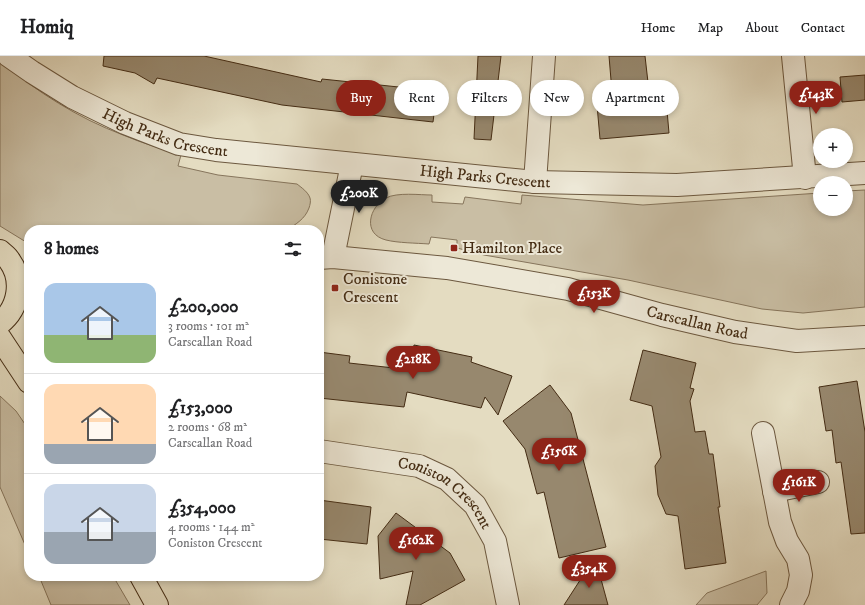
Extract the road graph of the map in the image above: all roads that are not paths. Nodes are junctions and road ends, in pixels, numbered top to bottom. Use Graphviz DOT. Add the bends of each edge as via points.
graph roads {
  1 [pos="9,56"];
  2 [pos="544,56"];
  3 [pos="793,56"];
  4 [pos="352,164"];
  5 [pos="865,173"];
  6 [pos="805,178"];
  7 [pos="535,182"];
  8 [pos="0,251"];
  9 [pos="326,257"];
  10 [pos="23,273"];
  11 [pos="0,323"];
  12 [pos="865,337"];
  13 [pos="0,338"];
  14 [pos="24,374"];
  15 [pos="763,433"];
  16 [pos="324,452"];
  17 [pos="818,482"];
  18 [pos="774,491"];
  19 [pos="144,581"];
  20 [pos="157,605"];
  21 [pos="508,605"];
  22 [pos="791,605"];
  1 -- 4 [label="street, High Parks Crescent" via="72,97 125,123 179,144"];
  2 -- 7 [label="street"];
  3 -- 6 [label="street"];
  4 -- 7 [label="street, High Parks Crescent"];
  4 -- 9 [label="street"];
  5 -- 6 [label="street, High Parks Crescent"];
  6 -- 7 [label="street, High Parks Crescent" via="677,185"];
  8 -- 10 [label="main road"];
  9 -- 12 [label="street, Carscallan Road" via="446,268 568,289 735,332 797,341"];
  10 -- 11 [label="main road" via="15,305"];
  13 -- 14 [label="main road"];
  15 -- 18 [label="street"];
  16 -- 21 [label="street, Coniston Crescent" via="419,466 447,480 474,505 495,541"];
  17 -- 18 [label="street"];
  18 -- 22 [label="street" via="780,522 787,541 798,559 798,591"];
  19 -- 20 [label="main road"];
}
